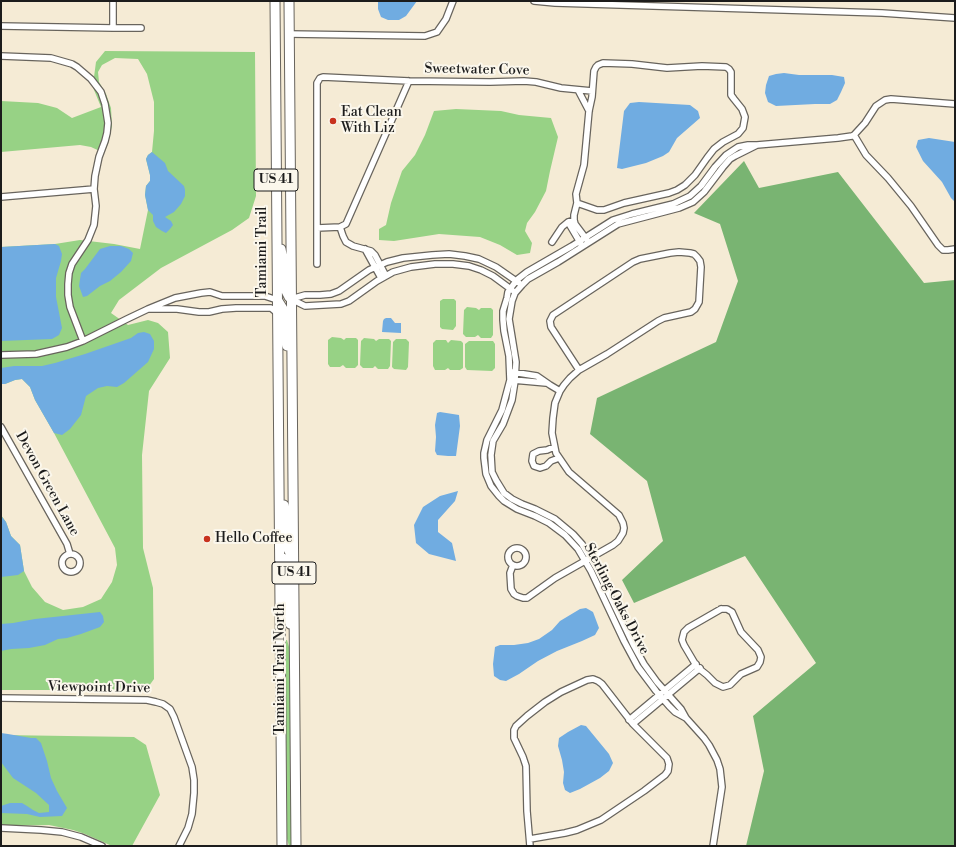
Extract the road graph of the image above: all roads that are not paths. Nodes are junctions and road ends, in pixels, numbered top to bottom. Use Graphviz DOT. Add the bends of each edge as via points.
graph roads {
  1 [pos="113,1"];
  2 [pos="275,1"];
  3 [pos="289,1"];
  4 [pos="453,1"];
  5 [pos="534,1"];
  6 [pos="625,3"];
  7 [pos="955,18"];
  8 [pos="1,26"];
  9 [pos="113,28"];
  10 [pos="141,28"];
  11 [pos="289,34"];
  12 [pos="1,56"];
  13 [pos="409,81"];
  14 [pos="578,90"];
  15 [pos="592,91"];
  16 [pos="955,104"];
  17 [pos="589,111"];
  18 [pos="854,135"];
  19 [pos="720,145"];
  20 [pos="728,157"];
  21 [pos="94,190"];
  22 [pos="1,197"];
  23 [pos="577,203"];
  24 [pos="571,221"];
  25 [pos="277,227"];
  26 [pos="340,227"];
  27 [pos="317,228"];
  28 [pos="585,237"];
  29 [pos="552,242"];
  30 [pos="579,242"];
  31 [pos="589,243"];
  32 [pos="582,248"];
  33 [pos="365,249"];
  34 [pos="955,249"];
  35 [pos="317,264"];
  36 [pos="381,265"];
  37 [pos="374,268"];
  38 [pos="383,277"];
  39 [pos="516,281"];
  40 [pos="522,285"];
  41 [pos="513,291"];
  42 [pos="277,300"];
  43 [pos="291,300"];
  44 [pos="148,309"];
  45 [pos="277,313"];
  46 [pos="83,341"];
  47 [pos="1,355"];
  48 [pos="579,370"];
  49 [pos="513,372"];
  50 [pos="292,379"];
  51 [pos="512,380"];
  52 [pos="546,382"];
  53 [pos="560,391"];
  54 [pos="1,427"];
  55 [pos="554,447"];
  56 [pos="559,458"];
  57 [pos="279,472"];
  58 [pos="70,554"];
  59 [pos="294,556"];
  60 [pos="280,557"];
  61 [pos="588,559"];
  62 [pos="513,565"];
  63 [pos="294,643"];
  64 [pos="698,666"];
  65 [pos="666,693"];
  66 [pos="661,697"];
  67 [pos="1,698"];
  68 [pos="686,718"];
  69 [pos="631,722"];
  70 [pos="1,828"];
  71 [pos="530,839"];
  72 [pos="102,846"];
  73 [pos="178,846"];
  74 [pos="282,846"];
  75 [pos="296,846"];
  76 [pos="530,846"];
  77 [pos="713,846"];
  1 -- 9 [label="street"];
  2 -- 25 [label="main road, Tamiami Trail / US 41"];
  3 -- 11 [label="main road, US 41"];
  4 -- 11 [label="street" via="446,19 437,32 425,36"];
  5 -- 6 [label="street" via="555,4"];
  6 -- 7 [label="street"];
  8 -- 9 [label="street"];
  9 -- 10 [label="street"];
  11 -- 43 [label="main road, Tamiami Trail / US 41"];
  12 -- 21 [label="street" via="50,58 65,62 77,67 101,92 108,133 96,166"];
  13 -- 14 [label="street, Sweetwater Cove" via="524,81"];
  13 -- 26 [label="street, Sweetwater Cove" via="346,224"];
  13 -- 27 [label="street, Sweetwater Cove" via="320,78 317,83"];
  14 -- 15 [label="street, Sweetwater Cove"];
  14 -- 17 [label="street"];
  15 -- 17 [label="street"];
  15 -- 19 [label="street" via="595,70 603,63 667,68 728,68 731,72 731,95 745,117 740,132"];
  16 -- 18 [label="street" via="884,100 876,106 865,124"];
  17 -- 23 [label="street" via="584,165 576,194"];
  18 -- 20 [label="street, Sterling Oaks Drive" via="757,145"];
  18 -- 34 [label="street" via="866,155 911,206 938,245 943,250"];
  19 -- 20 [label="street"];
  19 -- 23 [label="street" via="691,180 677,190 604,210"];
  20 -- 28 [label="street, Sterling Oaks Drive" via="715,167 690,196 673,204 621,216"];
  20 -- 31 [label="street, Sterling Oaks Drive" via="704,192 688,205 618,224"];
  21 -- 22 [label="street"];
  21 -- 46 [label="street" via="94,225 88,240 72,264 68,284 70,307"];
  23 -- 24 [label="street"];
  24 -- 28 [label="street"];
  24 -- 29 [label="street" via="562,227"];
  24 -- 30 [label="street"];
  25 -- 42 [label="main road, Tamiami Trail / US 41"];
  25 -- 43 [label="main road" via="284,264 285,288"];
  26 -- 27 [label="street"];
  26 -- 33 [label="street" via="346,242"];
  27 -- 35 [label="street, Sweetwater Cove"];
  28 -- 30 [label="street, Sterling Oaks Drive"];
  28 -- 31 [label="street"];
  30 -- 32 [label="street"];
  30 -- 39 [label="street, Sterling Oaks Drive"];
  31 -- 32 [label="street, Sterling Oaks Drive"];
  32 -- 40 [label="street, Sterling Oaks Drive"];
  33 -- 36 [label="street" via="376,255"];
  33 -- 37 [label="street"];
  36 -- 37 [label="street"];
  36 -- 38 [label="street"];
  36 -- 39 [label="street" via="414,257 449,254 466,256 496,267"];
  37 -- 38 [label="street"];
  37 -- 43 [label="street" via="339,291 331,294 305,295"];
  38 -- 41 [label="street" via="411,267 453,264 481,270"];
  38 -- 43 [label="street" via="341,304 305,306"];
  39 -- 40 [label="street"];
  39 -- 41 [label="street, Sterling Oaks Drive"];
  40 -- 41 [label="street, Sterling Oaks Drive"];
  41 -- 49 [label="street, Sterling Oaks Drive" via="509,319 514,348"];
  42 -- 44 [label="street" via="265,296 222,296 201,292 175,298"];
  42 -- 45 [label="main road, Tamiami Trail / US 41"];
  42 -- 50 [label="main road" via="284,314"];
  43 -- 50 [label="main road, Tamiami Trail North / US 41"];
  44 -- 45 [label="street" via="209,312 236,308 271,308"];
  44 -- 46 [label="street"];
  45 -- 57 [label="main road, Tamiami Trail North / US 41"];
  46 -- 47 [label="street" via="45,352"];
  48 -- 48 [label="street" via="658,321 696,309 699,302 701,267 697,257 690,253 670,253 636,260 553,315 551,327"];
  48 -- 53 [label="street"];
  49 -- 51 [label="street, Sterling Oaks Drive"];
  49 -- 52 [label="street" via="537,376"];
  50 -- 59 [label="main road, Tamiami Trail North / US 41"];
  51 -- 52 [label="street"];
  51 -- 61 [label="street, Sterling Oaks Drive" via="512,400 493,441 492,472 499,487 511,499 555,519 573,534 582,544"];
  52 -- 53 [label="street"];
  53 -- 55 [label="street" via="553,418"];
  54 -- 58 [label="street, Devon Green Lane" via="67,544"];
  55 -- 56 [label="street"];
  55 -- 56 [label="street" via="539,450 534,454 534,466 540,468"];
  56 -- 61 [label="street" via="569,472 619,515 623,523 623,533 618,541"];
  57 -- 59 [label="main road" via="287,547"];
  57 -- 60 [label="main road, Tamiami Trail North / US 41"];
  59 -- 63 [label="main road, Tamiami Trail North / US 41"];
  60 -- 63 [label="main road" via="285,559 287,566 288,611"];
  60 -- 74 [label="main road, Tamiami Trail North / US 41"];
  61 -- 62 [label="street" via="523,598 514,594 511,589 510,573"];
  61 -- 65 [label="street, Sterling Oaks Drive" via="597,569 644,664"];
  61 -- 66 [label="street, Sterling Oaks Drive" via="591,571 632,657"];
  63 -- 75 [label="main road, Tamiami Trail North / US 41"];
  64 -- 64 [label="street" via="718,685 725,687 741,674 757,667 760,662 759,652 741,632 730,610 718,610 684,632 683,644"];
  64 -- 65 [label="street"];
  65 -- 66 [label="street"];
  65 -- 68 [label="street, Sterling Oaks Drive"];
  66 -- 68 [label="street, Sterling Oaks Drive"];
  66 -- 69 [label="street"];
  67 -- 73 [label="street, Viewpoint Drive" via="147,700 163,704 170,709 192,767 194,780 192,814"];
  68 -- 77 [label="street, Sterling Oaks Drive" via="709,745 720,769 722,787"];
  69 -- 71 [label="street" via="667,758 667,773 601,820 565,833"];
  69 -- 71 [label="street" via="602,684 590,680 553,696 516,726 514,738 526,766"];
  70 -- 72 [label="street" via="62,832"];
  71 -- 76 [label="street"];
}
